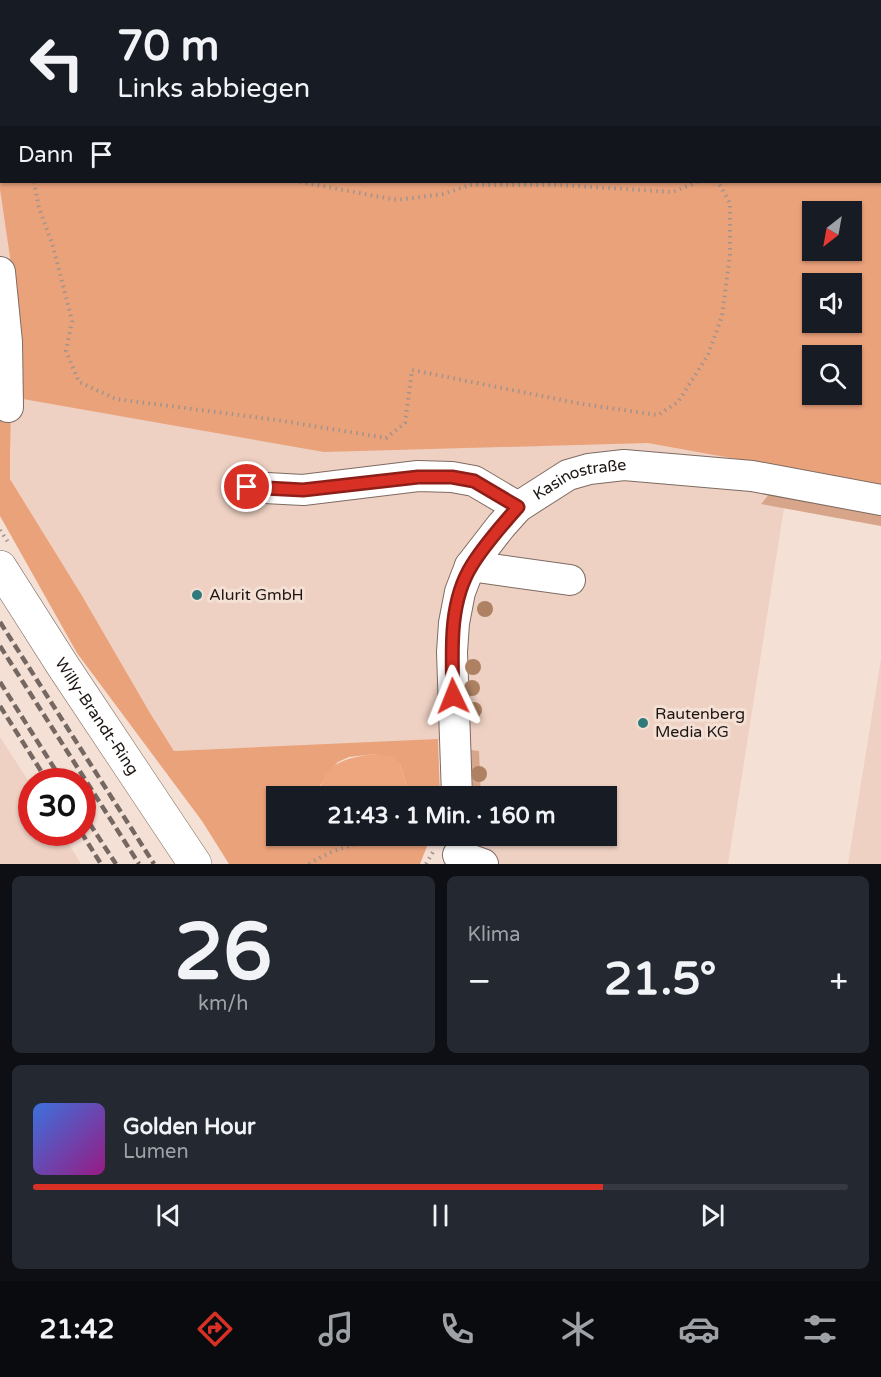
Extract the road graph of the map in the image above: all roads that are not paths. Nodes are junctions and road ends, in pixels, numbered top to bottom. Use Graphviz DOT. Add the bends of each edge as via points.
graph roads {
  1 [pos="0,272"];
  2 [pos="8,407"];
  3 [pos="247,487"];
  4 [pos="881,500"];
  5 [pos="518,507"];
  6 [pos="470,566"];
  7 [pos="0,567"];
  8 [pos="570,580"];
  9 [pos="457,786"];
  10 [pos="195,864"];
  1 -- 2 [label="street"];
  3 -- 5 [label="street" via="303,490 452,477 474,481"];
  4 -- 5 [label="street, Kasinostraße" via="752,477 624,465 568,475"];
  5 -- 6 [label="street, Kasinostraße"];
  6 -- 8 [label="street"];
  6 -- 9 [label="street, Kasinostraße" via="459,592 453,632"];
  7 -- 10 [label="main road, Willy-Brandt-Ring"];
}
